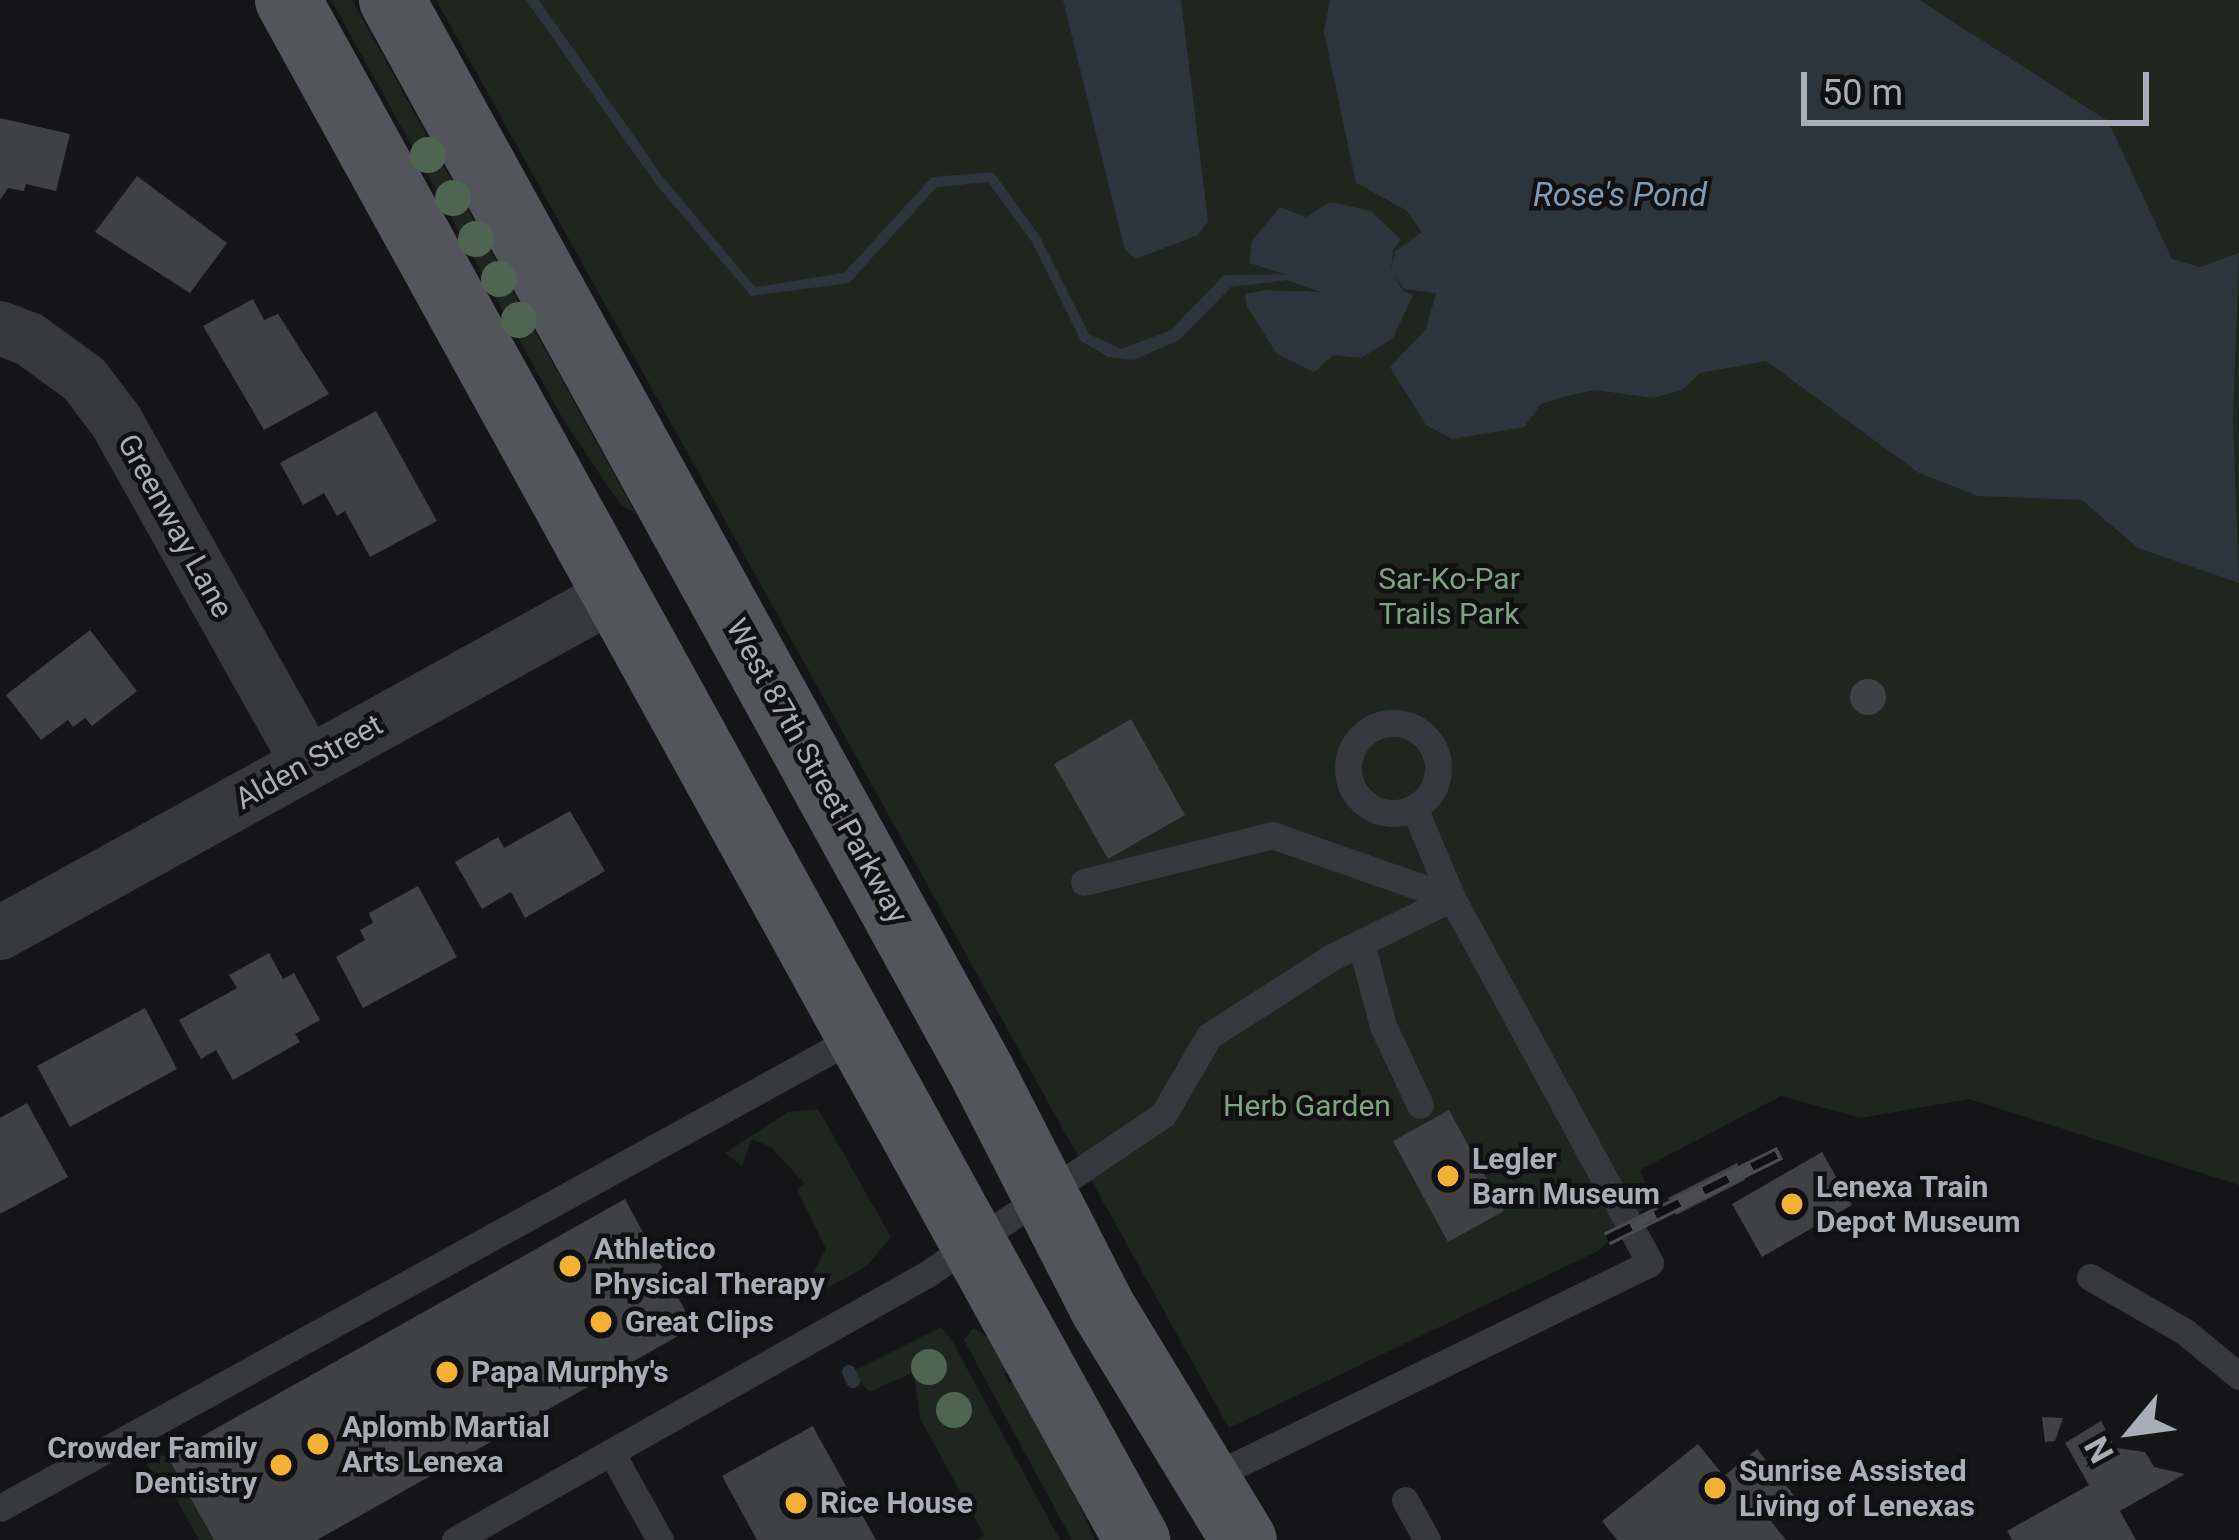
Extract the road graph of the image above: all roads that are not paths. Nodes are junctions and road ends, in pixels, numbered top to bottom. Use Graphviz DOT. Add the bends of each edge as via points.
graph roads {
  1 [pos="288,0"];
  2 [pos="392,0"];
  3 [pos="0,328"];
  4 [pos="617,592"];
  5 [pos="308,763"];
  6 [pos="1414,808"];
  7 [pos="1084,882"];
  8 [pos="1452,898"];
  9 [pos="0,933"];
  10 [pos="1361,943"];
  11 [pos="859,1035"];
  12 [pos="1420,1105"];
  13 [pos="1043,1194"];
  14 [pos="973,1239"];
  15 [pos="2090,1277"];
  16 [pos="2239,1376"];
  17 [pos="611,1452"];
  18 [pos="1207,1479"];
  19 [pos="1405,1500"];
  20 [pos="0,1508"];
  21 [pos="455,1540"];
  22 [pos="660,1540"];
  23 [pos="1137,1540"];
  24 [pos="1244,1540"];
  25 [pos="1427,1540"];
  1 -- 4 [label="main road"];
  2 -- 13 [label="main road, West 87th Street Parkway"];
  3 -- 5 [label="street, Greenway Lane" via="84,380 116,421"];
  4 -- 5 [label="street, Alden Street"];
  4 -- 11 [label="main road"];
  5 -- 9 [label="street, Alden Street"];
  6 -- 8 [label="lane"];
  7 -- 8 [label="lane" via="1272,836"];
  8 -- 10 [label="lane"];
  8 -- 18 [label="lane" via="1650,1263"];
  10 -- 12 [label="lane" via="1383,1026"];
  10 -- 13 [label="lane" via="1209,1036 1163,1115"];
  11 -- 14 [label="main road"];
  11 -- 20 [label="lane"];
  13 -- 14 [label="lane"];
  13 -- 18 [label="main road, West 87th Street Parkway"];
  14 -- 17 [label="lane" via="927,1274"];
  14 -- 23 [label="main road"];
  15 -- 16 [label="lane" via="2184,1331"];
  17 -- 21 [label="lane"];
  17 -- 22 [label="lane"];
  18 -- 24 [label="main road, West 87th Street Parkway"];
  19 -- 25 [label="lane"];
}
